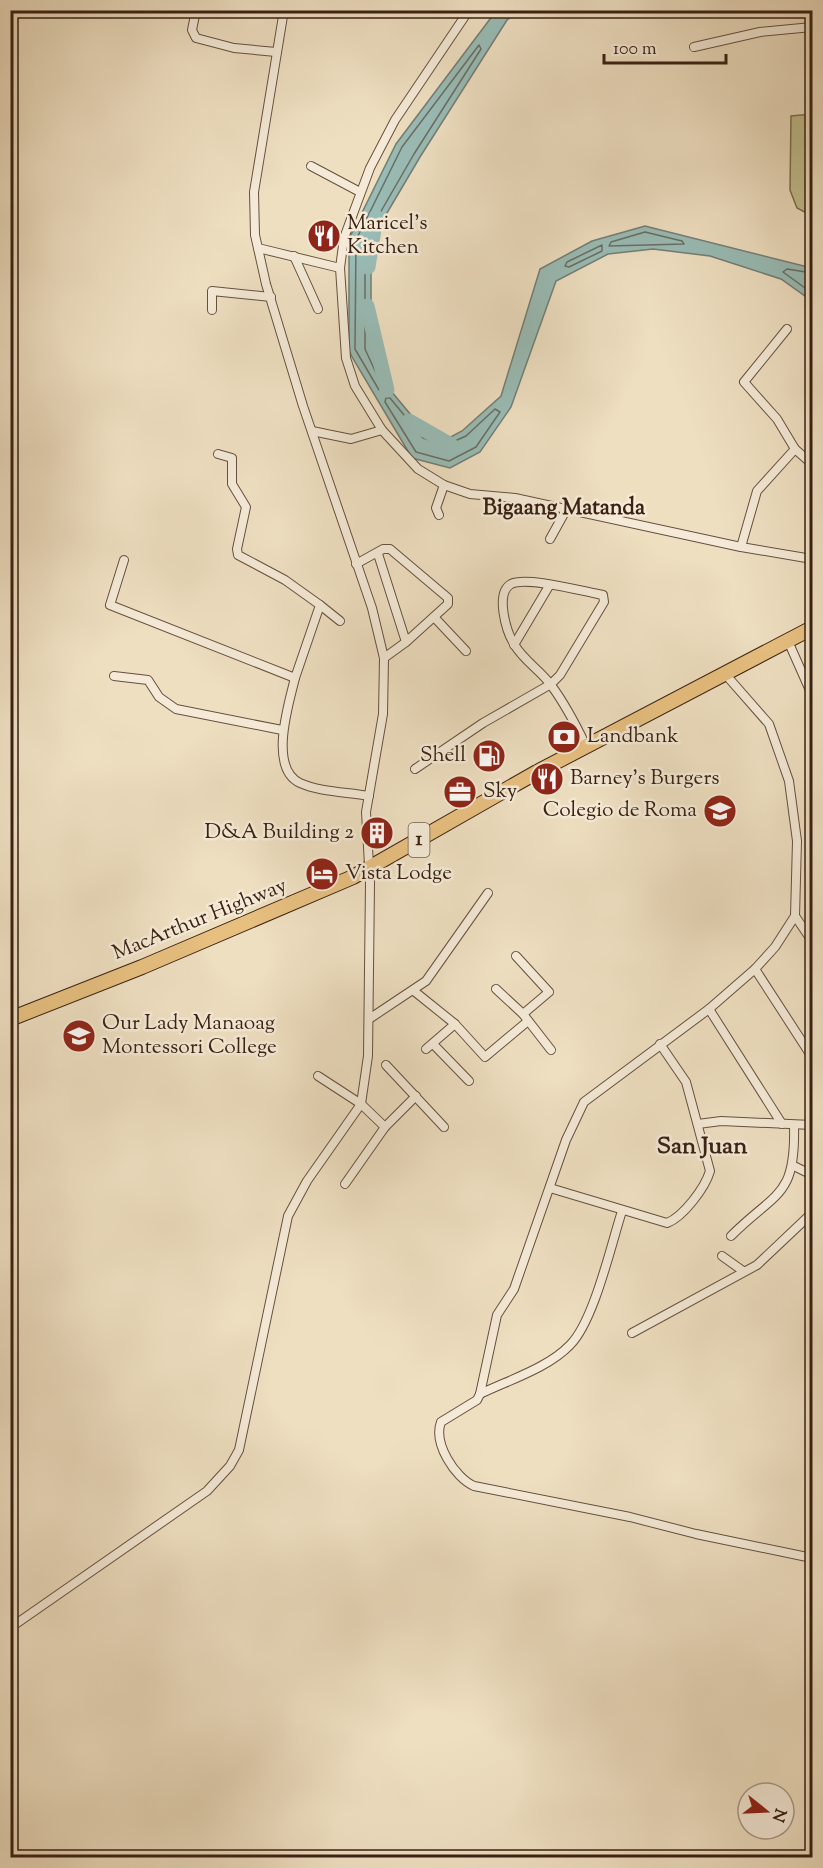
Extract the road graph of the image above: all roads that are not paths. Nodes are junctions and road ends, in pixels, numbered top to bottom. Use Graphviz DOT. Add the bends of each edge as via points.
graph roads {
  1 [pos="196,10"];
  2 [pos="284,10"];
  3 [pos="470,10"];
  4 [pos="813,27"];
  5 [pos="694,47"];
  6 [pos="276,52"];
  7 [pos="311,166"];
  8 [pos="360,192"];
  9 [pos="258,248"];
  10 [pos="294,256"];
  11 [pos="340,268"];
  12 [pos="271,297"];
  13 [pos="318,309"];
  14 [pos="212,310"];
  15 [pos="787,329"];
  16 [pos="382,430"];
  17 [pos="312,431"];
  18 [pos="795,449"];
  19 [pos="218,454"];
  20 [pos="813,464"];
  21 [pos="444,485"];
  22 [pos="566,510"];
  23 [pos="439,515"];
  24 [pos="550,539"];
  25 [pos="741,547"];
  26 [pos="378,554"];
  27 [pos="813,559"];
  28 [pos="124,560"];
  29 [pos="356,564"];
  30 [pos="549,586"];
  31 [pos="320,605"];
  32 [pos="434,617"];
  33 [pos="340,621"];
  34 [pos="813,628"];
  35 [pos="788,641"];
  36 [pos="406,642"];
  37 [pos="514,645"];
  38 [pos="466,651"];
  39 [pos="384,658"];
  40 [pos="726,675"];
  41 [pos="114,676"];
  42 [pos="295,678"];
  43 [pos="551,684"];
  44 [pos="813,696"];
  45 [pos="282,730"];
  46 [pos="586,746"];
  47 [pos="415,769"];
  48 [pos="369,796"];
  49 [pos="370,868"];
  50 [pos="488,893"];
  51 [pos="795,916"];
  52 [pos="813,941"];
  53 [pos="516,956"];
  54 [pos="755,969"];
  55 [pos="496,989"];
  56 [pos="414,991"];
  57 [pos="709,1009"];
  58 [pos="526,1017"];
  59 [pos="10,1019"];
  60 [pos="369,1019"];
  61 [pos="455,1024"];
  62 [pos="660,1044"];
  63 [pos="551,1050"];
  64 [pos="813,1057"];
  65 [pos="386,1065"];
  66 [pos="318,1076"];
  67 [pos="469,1081"];
  68 [pos="416,1095"];
  69 [pos="361,1104"];
  70 [pos="698,1124"];
  71 [pos="782,1124"];
  72 [pos="794,1125"];
  73 [pos="813,1125"];
  74 [pos="385,1127"];
  75 [pos="444,1127"];
  76 [pos="794,1166"];
  77 [pos="813,1176"];
  78 [pos="345,1184"];
  79 [pos="550,1188"];
  80 [pos="622,1211"];
  81 [pos="813,1212"];
  82 [pos="731,1236"];
  83 [pos="722,1256"];
  84 [pos="742,1271"];
  85 [pos="632,1333"];
  86 [pos="480,1394"];
  87 [pos="813,1558"];
  88 [pos="10,1628"];
  1 -- 6 [label="street" via="192,30 196,38 234,48"];
  2 -- 6 [label="street"];
  3 -- 8 [label="street" via="395,120"];
  4 -- 5 [label="street" via="760,32"];
  6 -- 9 [label="street" via="254,192"];
  7 -- 8 [label="street"];
  8 -- 11 [label="street" via="346,231"];
  9 -- 10 [label="street"];
  9 -- 12 [label="street"];
  10 -- 11 [label="street"];
  10 -- 13 [label="street"];
  11 -- 16 [label="street" via="348,365 355,386"];
  12 -- 14 [label="street" via="212,291"];
  12 -- 17 [label="street"];
  15 -- 18 [label="street" via="744,382 777,420"];
  16 -- 17 [label="street" via="351,439"];
  16 -- 21 [label="street" via="406,459"];
  17 -- 29 [label="street"];
  18 -- 20 [label="street"];
  18 -- 25 [label="street" via="757,491"];
  19 -- 31 [label="street" via="232,458 232,484 246,507 238,555 285,580"];
  21 -- 22 [label="street" via="470,494 514,498"];
  21 -- 23 [label="street" via="436,508"];
  22 -- 24 [label="street"];
  22 -- 25 [label="street"];
  25 -- 27 [label="street"];
  26 -- 29 [label="street"];
  26 -- 32 [label="street" via="390,549 448,598 448,604"];
  26 -- 36 [label="street"];
  28 -- 42 [label="street" via="110,605"];
  29 -- 39 [label="street"];
  30 -- 37 [label="street"];
  30 -- 37 [label="street" via="512,583 505,590 504,608"];
  30 -- 43 [label="street" via="605,598"];
  31 -- 33 [label="street"];
  31 -- 42 [label="street"];
  32 -- 36 [label="street"];
  32 -- 38 [label="street"];
  34 -- 35 [label="highway, MacArthur Highway / 1"];
  35 -- 40 [label="highway, MacArthur Highway / 1"];
  35 -- 44 [label="street"];
  36 -- 39 [label="street"];
  37 -- 43 [label="street"];
  39 -- 48 [label="street" via="383,714"];
  40 -- 46 [label="highway, MacArthur Highway / 1"];
  40 -- 51 [label="street" via="770,724 789,781 797,841"];
  41 -- 45 [label="street" via="148,680 159,697 176,709"];
  42 -- 45 [label="street"];
  43 -- 46 [label="street"];
  43 -- 47 [label="street"];
  45 -- 48 [label="street" via="283,756 298,782"];
  46 -- 49 [label="highway, MacArthur Highway / 1"];
  48 -- 49 [label="street" via="366,824"];
  49 -- 59 [label="highway, MacArthur Highway / 1" via="272,914"];
  49 -- 60 [label="street"];
  50 -- 56 [label="street" via="435,970"];
  51 -- 52 [label="street"];
  51 -- 54 [label="street"];
  53 -- 58 [label="street" via="549,992"];
  54 -- 57 [label="street"];
  54 -- 64 [label="street"];
  55 -- 58 [label="street"];
  56 -- 60 [label="street"];
  56 -- 61 [label="street"];
  57 -- 62 [label="street"];
  57 -- 71 [label="street"];
  58 -- 61 [label="street" via="485,1057"];
  58 -- 63 [label="street"];
  60 -- 69 [label="street" via="367,1074"];
  61 -- 67 [label="street" via="430,1047"];
  62 -- 70 [label="street" via="686,1082"];
  62 -- 79 [label="street" via="584,1102"];
  65 -- 68 [label="street"];
  66 -- 69 [label="street"];
  68 -- 74 [label="street"];
  68 -- 75 [label="street"];
  69 -- 74 [label="street"];
  69 -- 88 [label="street" via="307,1181 288,1216 239,1450 230,1466 207,1491"];
  70 -- 71 [label="street"];
  70 -- 80 [label="street" via="710,1172 678,1217 667,1223"];
  71 -- 72 [label="street"];
  72 -- 73 [label="street"];
  72 -- 76 [label="street"];
  74 -- 78 [label="street"];
  76 -- 77 [label="street"];
  76 -- 82 [label="street" via="782,1190"];
  79 -- 80 [label="street"];
  79 -- 86 [label="street" via="514,1289 497,1315"];
  80 -- 86 [label="street" via="585,1323 571,1345"];
  81 -- 84 [label="street" via="776,1249"];
  83 -- 84 [label="street"];
  84 -- 85 [label="street"];
  86 -- 87 [label="street" via="477,1400 441,1422 439,1428 446,1454 466,1483"];
}
